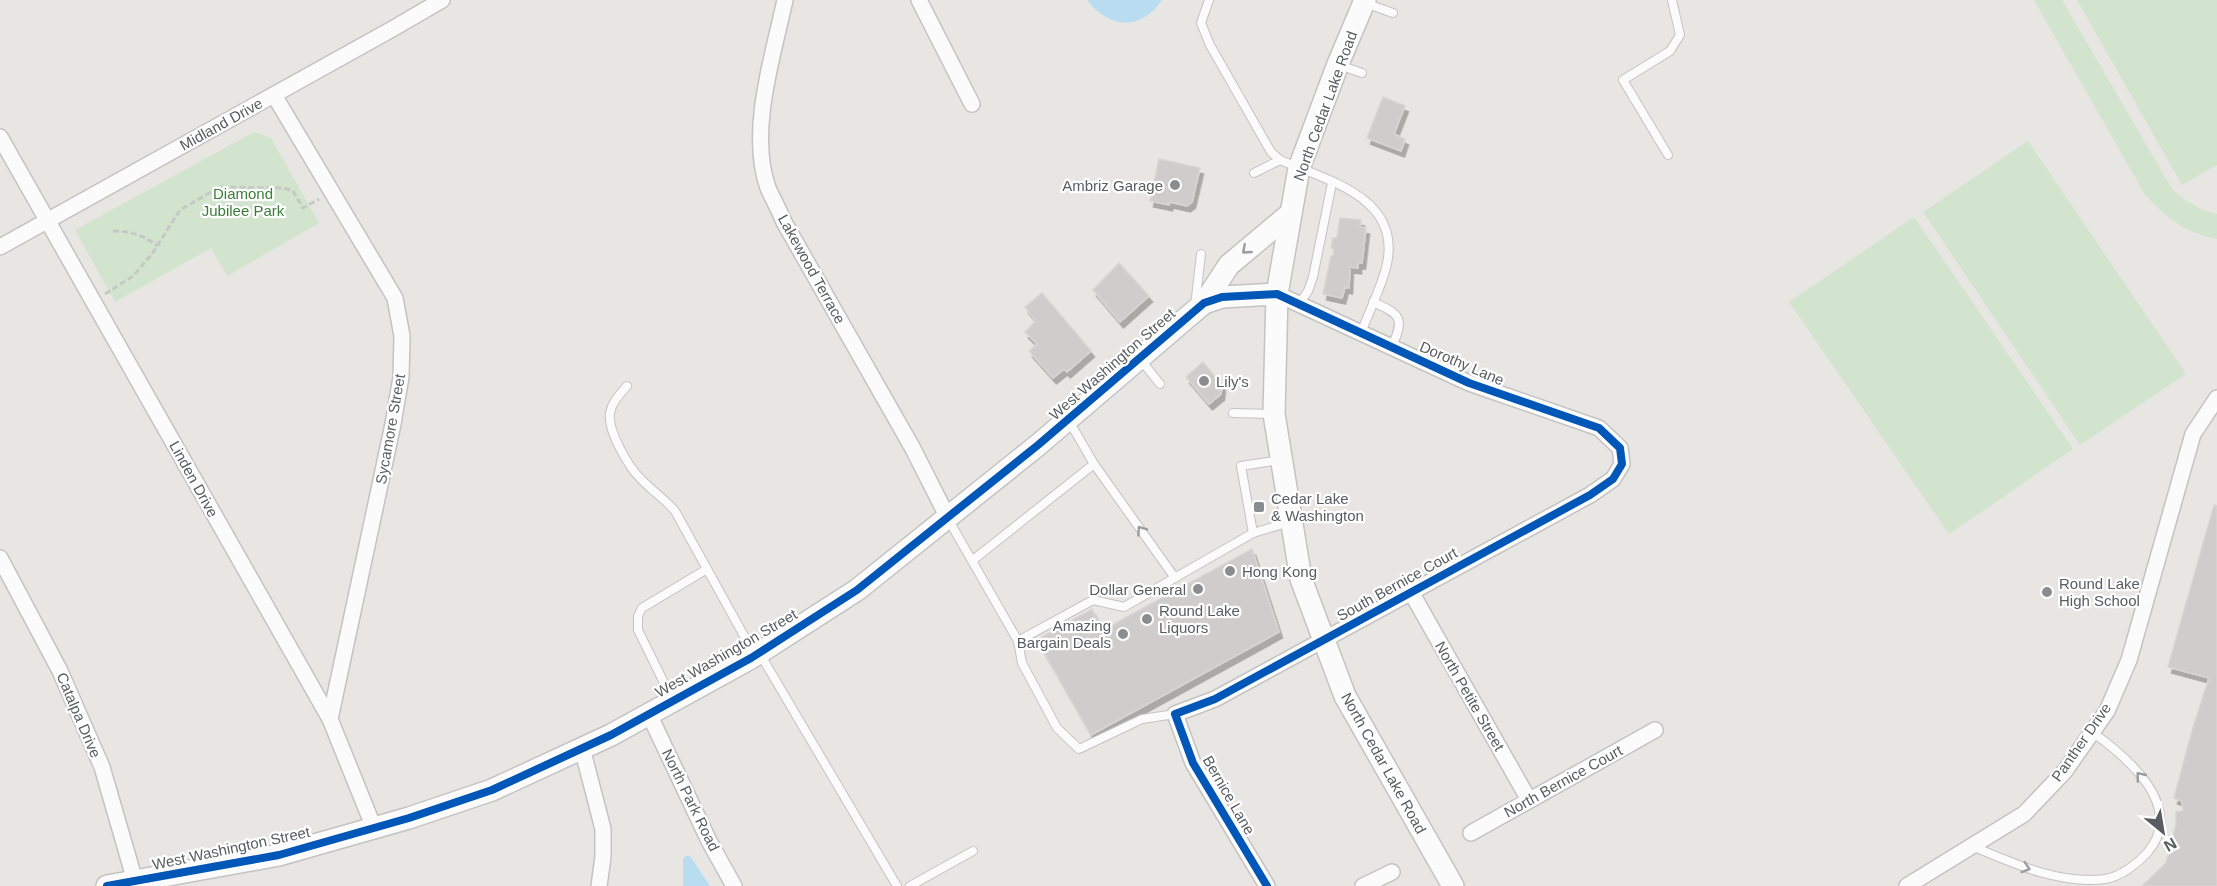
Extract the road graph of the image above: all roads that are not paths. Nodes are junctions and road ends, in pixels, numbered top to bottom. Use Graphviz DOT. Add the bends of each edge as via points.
graph roads {
  1 [pos="442,0"];
  2 [pos="785,0"];
  3 [pos="919,0"];
  4 [pos="1209,0"];
  5 [pos="1672,0"];
  6 [pos="1364,1"];
  7 [pos="1393,13"];
  8 [pos="1338,64"];
  9 [pos="1362,73"];
  10 [pos="274,95"];
  11 [pos="972,104"];
  12 [pos="0,137"];
  13 [pos="1668,155"];
  14 [pos="1280,160"];
  15 [pos="1299,168"];
  16 [pos="1254,173"];
  17 [pos="1332,183"];
  18 [pos="1291,213"];
  19 [pos="48,221"];
  20 [pos="0,247"];
  21 [pos="1201,254"];
  22 [pos="1277,294"];
  23 [pos="1373,303"];
  24 [pos="1299,304"];
  25 [pos="1200,307"];
  26 [pos="1361,333"];
  27 [pos="1392,347"];
  28 [pos="1139,358"];
  29 [pos="1160,384"];
  30 [pos="627,386"];
  31 [pos="2217,398"];
  32 [pos="1233,413"];
  33 [pos="1274,414"];
  34 [pos="1068,419"];
  35 [pos="1281,459"];
  36 [pos="1094,464"];
  37 [pos="1622,464"];
  38 [pos="948,518"];
  39 [pos="1292,522"];
  40 [pos="1253,533"];
  41 [pos="0,558"];
  42 [pos="973,560"];
  43 [pos="707,569"];
  44 [pos="1175,578"];
  45 [pos="1411,592"];
  46 [pos="1324,640"];
  47 [pos="1018,641"];
  48 [pos="757,654"];
  49 [pos="672,701"];
  50 [pos="649,714"];
  51 [pos="1175,714"];
  52 [pos="330,719"];
  53 [pos="1655,730"];
  54 [pos="2092,732"];
  55 [pos="582,748"];
  56 [pos="1529,800"];
  57 [pos="374,828"];
  58 [pos="1470,833"];
  59 [pos="1972,846"];
  60 [pos="973,851"];
  61 [pos="1392,872"];
  62 [pos="135,881"];
  63 [pos="107,886"];
  64 [pos="599,886"];
  65 [pos="734,886"];
  66 [pos="897,886"];
  67 [pos="910,886"];
  68 [pos="1267,886"];
  69 [pos="1364,886"];
  70 [pos="1452,886"];
  71 [pos="1907,886"];
  1 -- 10 [label="street, Midland Drive"];
  2 -- 38 [label="street, Lakewood Terrace" via="764,104 761,150 768,187"];
  3 -- 11 [label="street"];
  4 -- 14 [label="lane" via="1201,23 1210,45 1271,152"];
  5 -- 13 [label="lane" via="1680,35 1670,51 1623,80"];
  6 -- 7 [label="lane"];
  6 -- 8 [label="main road, North Cedar Lake Road"];
  8 -- 9 [label="lane"];
  8 -- 15 [label="main road, North Cedar Lake Road"];
  10 -- 19 [label="street, Midland Drive"];
  10 -- 52 [label="street, Sycamore Street" via="395,298 402,336 401,377 393,424"];
  12 -- 19 [label="street, Linden Drive"];
  14 -- 15 [label="lane"];
  14 -- 16 [label="lane"];
  15 -- 17 [label="lane"];
  15 -- 18 [label="main road, North Cedar Lake Road"];
  17 -- 23 [label="lane" via="1370,203 1384,220 1388,256"];
  17 -- 24 [label="lane" via="1314,277"];
  18 -- 22 [label="main road, North Cedar Lake Road"];
  18 -- 25 [label="main road, one-way" via="1229,265"];
  19 -- 20 [label="street, Midland Drive"];
  19 -- 52 [label="street, Linden Drive"];
  21 -- 25 [label="lane"];
  22 -- 24 [label="street, Dorothy Lane"];
  22 -- 25 [label="main road, West Washington Street" via="1222,297"];
  22 -- 33 [label="main road, North Cedar Lake Road"];
  23 -- 26 [label="lane"];
  23 -- 27 [label="lane" via="1389,309 1400,321"];
  24 -- 26 [label="street, Dorothy Lane"];
  25 -- 28 [label="main road, West Washington Street"];
  26 -- 27 [label="street, Dorothy Lane"];
  27 -- 37 [label="street, Dorothy Lane" via="1469,383 1599,428 1620,448"];
  28 -- 29 [label="lane"];
  28 -- 34 [label="main road, West Washington Street"];
  30 -- 43 [label="lane" via="610,411 614,433 629,465 675,511"];
  31 -- 54 [label="street, Panther Drive" via="2193,434 2129,660 2107,711"];
  32 -- 33 [label="lane"];
  33 -- 35 [label="main road, North Cedar Lake Road"];
  34 -- 36 [label="lane"];
  34 -- 38 [label="main road, West Washington Street"];
  35 -- 39 [label="main road, North Cedar Lake Road"];
  35 -- 40 [label="lane" via="1241,466"];
  36 -- 42 [label="lane"];
  44 -- 36 [label="lane, one-way"];
  37 -- 45 [label="street, South Bernice Court" via="1613,479 1590,495"];
  38 -- 42 [label="lane"];
  38 -- 48 [label="main road, West Washington Street" via="857,590"];
  39 -- 40 [label="lane"];
  39 -- 46 [label="main road, North Cedar Lake Road" via="1301,579"];
  40 -- 44 [label="lane"];
  41 -- 62 [label="street, Catalpa Drive" via="60,671 102,767"];
  42 -- 47 [label="lane"];
  43 -- 48 [label="lane"];
  43 -- 49 [label="lane" via="642,608 638,616 638,630"];
  44 -- 47 [label="lane" via="1124,607 1093,600"];
  45 -- 46 [label="street, South Bernice Court"];
  45 -- 56 [label="street, North Petite Street"];
  46 -- 51 [label="street, South Bernice Court" via="1215,699"];
  46 -- 70 [label="main road, North Cedar Lake Road" via="1346,696"];
  47 -- 51 [label="lane" via="1022,663 1057,728 1079,749 1142,719"];
  48 -- 49 [label="main road, West Washington Street"];
  48 -- 66 [label="lane"];
  49 -- 50 [label="main road, West Washington Street"];
  50 -- 55 [label="main road, West Washington Street"];
  50 -- 65 [label="street, North Park Road"];
  51 -- 68 [label="street, Bernice Lane" via="1193,763"];
  52 -- 57 [label="street, Linden Drive"];
  53 -- 56 [label="street, North Bernice Court"];
  54 -- 59 [label="street, Panther Drive" via="2065,771 2024,814"];
  59 -- 54 [label="lane, one-way" via="2031,869 2079,879 2106,879 2143,857 2160,832 2155,799 2144,778"];
  55 -- 57 [label="main road, West Washington Street" via="492,790"];
  55 -- 64 [label="street" via="603,829"];
  56 -- 58 [label="street, North Bernice Court"];
  57 -- 62 [label="main road, West Washington Street" via="279,855"];
  59 -- 71 [label="street, Panther Drive"];
  60 -- 67 [label="lane"];
  61 -- 69 [label="street"];
  62 -- 63 [label="main road, West Washington Street"];
}
